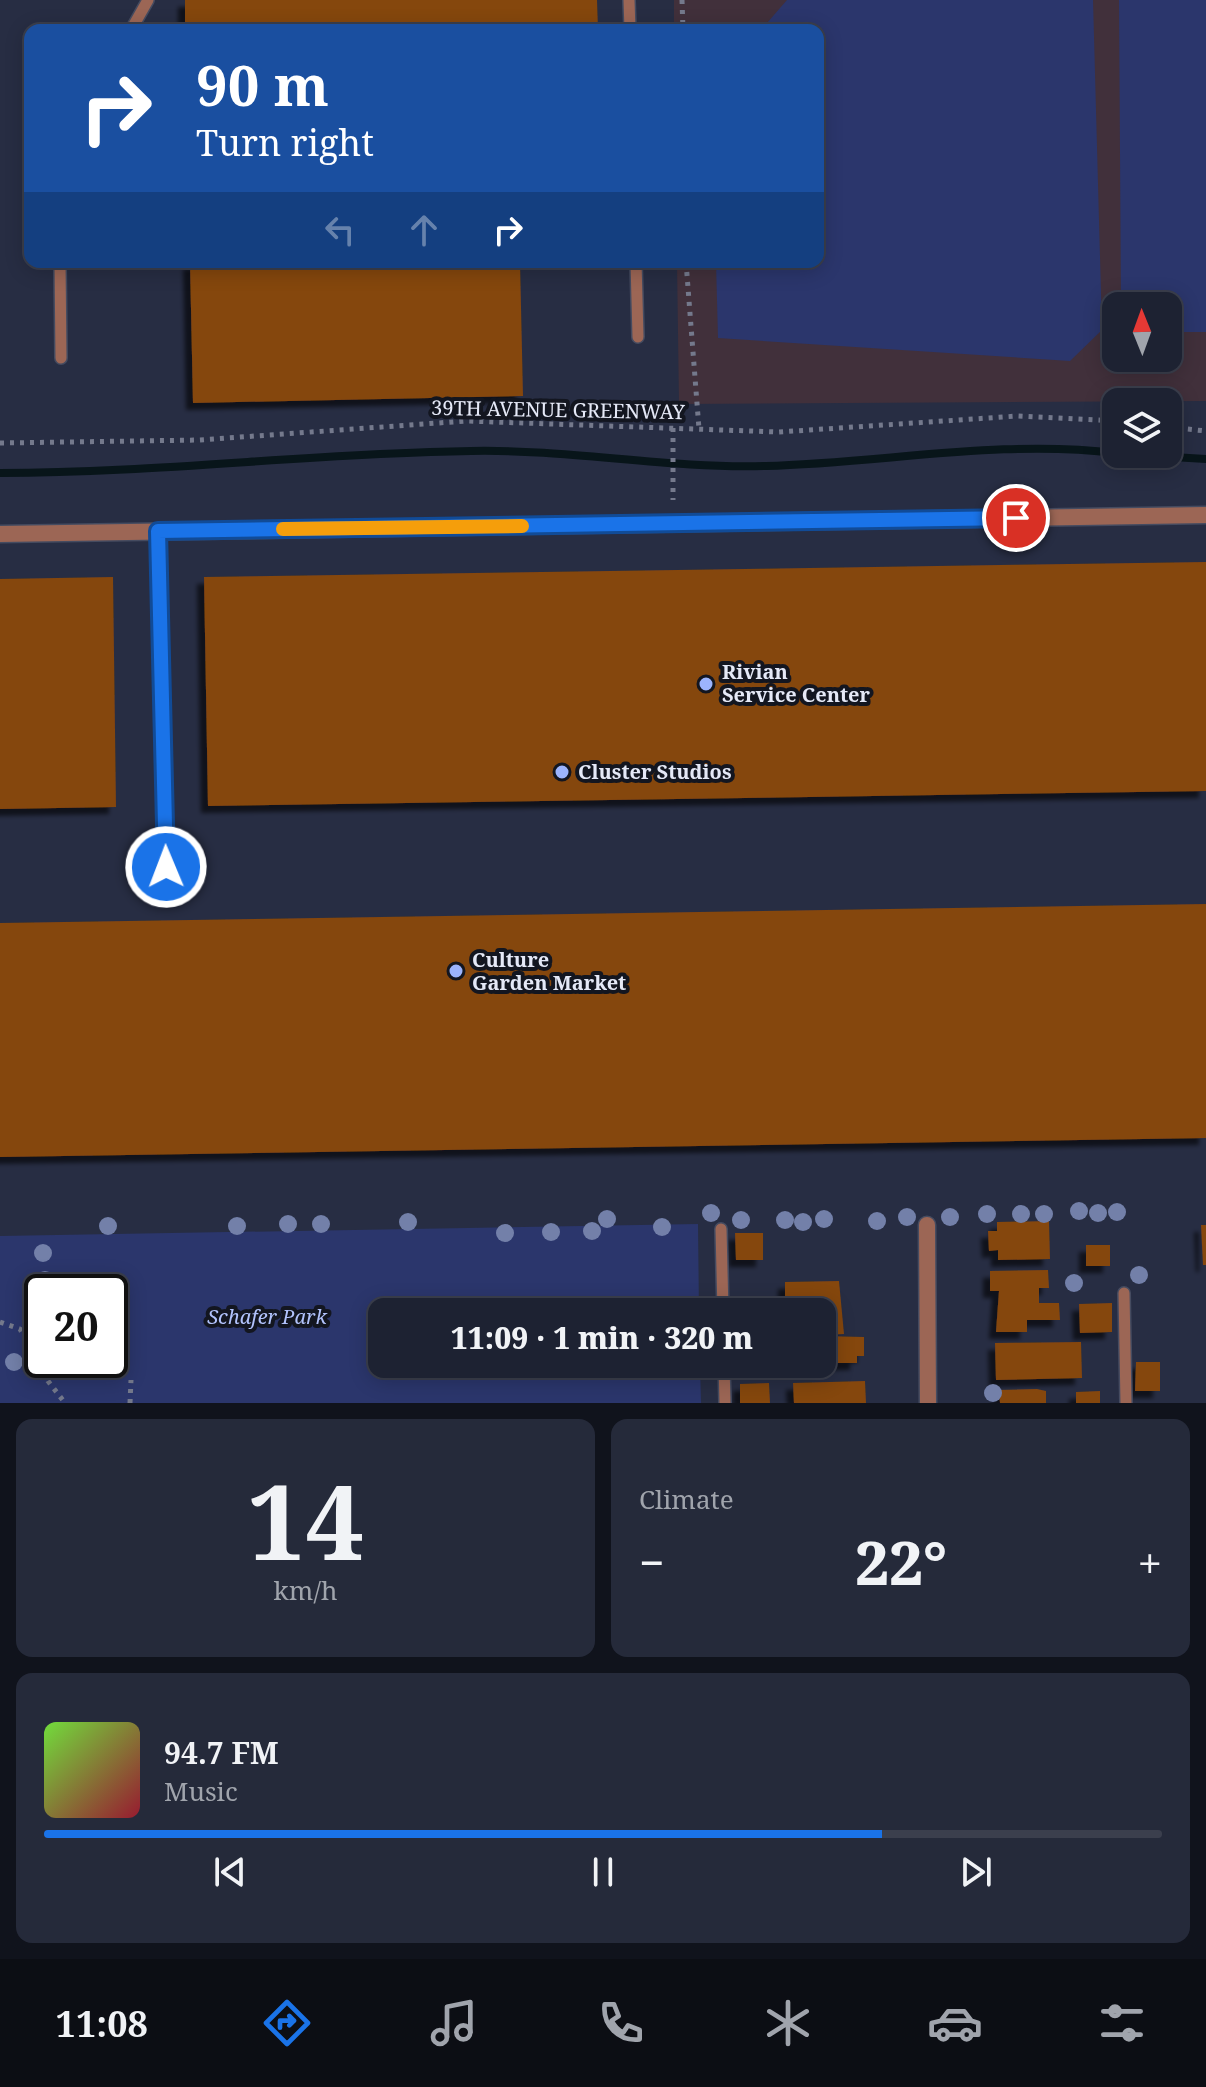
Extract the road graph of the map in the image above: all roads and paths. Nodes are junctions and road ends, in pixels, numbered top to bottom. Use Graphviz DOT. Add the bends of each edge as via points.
graph roads {
  1 [pos="148,0"];
  2 [pos="629,0"];
  3 [pos="682,0"];
  4 [pos="134,24"];
  5 [pos="630,24"];
  6 [pos="683,24"];
  7 [pos="60,268"];
  8 [pos="636,268"];
  9 [pos="686,268"];
  10 [pos="638,337"];
  11 [pos="61,358"];
  12 [pos="1102,420"];
  13 [pos="673,428"];
  14 [pos="1182,428"];
  15 [pos="699,429"];
  16 [pos="1206,431"];
  17 [pos="0,443"];
  18 [pos="673,500"];
  19 [pos="1206,515"];
  20 [pos="158,531"];
  21 [pos="0,534"];
  22 [pos="166,867"];
  23 [pos="927,1225"];
  24 [pos="721,1229"];
  25 [pos="1124,1293"];
  26 [pos="723,1298"];
  27 [pos="0,1322"];
  28 [pos="724,1378"];
  29 [pos="131,1380"];
  30 [pos="65,1403"];
  31 [pos="130,1403"];
  32 [pos="725,1403"];
  33 [pos="928,1403"];
  34 [pos="1126,1403"];
  1 -- 4 [label="lane"];
  2 -- 5 [label="lane"];
  3 -- 6 [label="path"];
  7 -- 11 [label="lane"];
  8 -- 10 [label="lane"];
  9 -- 15 [label="path"];
  12 -- 15 [label="path, 39TH AVENUE GREENWAY" via="1018,416 802,431"];
  13 -- 15 [label="path, 39TH AVENUE GREENWAY"];
  13 -- 17 [label="path, 39TH AVENUE GREENWAY" via="466,421 199,440"];
  13 -- 18 [label="path"];
  14 -- 16 [label="path"];
  19 -- 20 [label="street"];
  20 -- 21 [label="street"];
  20 -- 22 [label="lane"];
  23 -- 33 [label="street"];
  24 -- 26 [label="lane"];
  25 -- 34 [label="lane"];
  27 -- 30 [label="path" via="20,1329"];
  28 -- 32 [label="lane"];
  29 -- 31 [label="path"];
}
